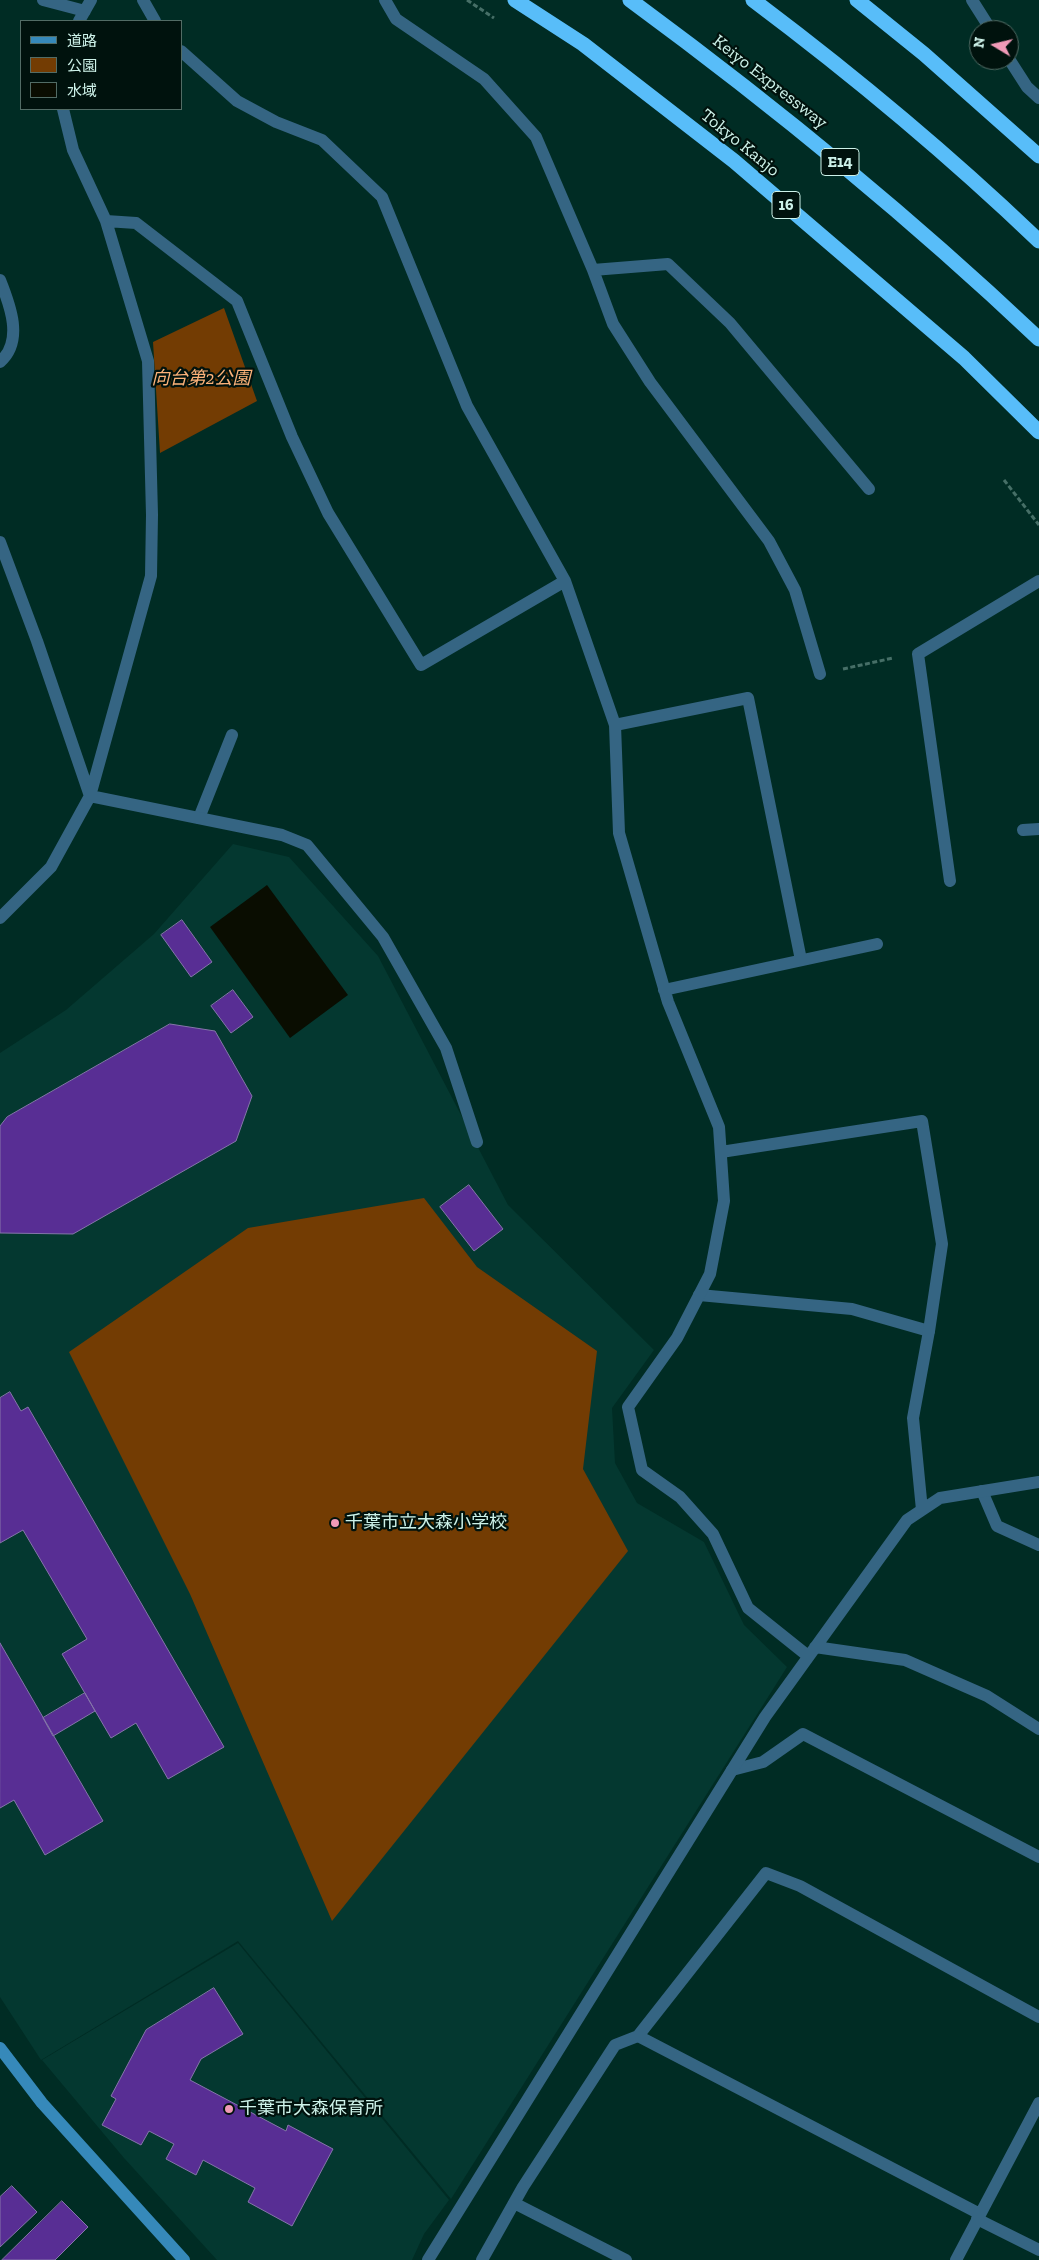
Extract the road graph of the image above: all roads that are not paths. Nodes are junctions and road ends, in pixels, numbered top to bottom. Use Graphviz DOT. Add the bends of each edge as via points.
graph roads {
  1 [pos="43,0"];
  2 [pos="143,0"];
  3 [pos="385,0"];
  4 [pos="516,0"];
  5 [pos="630,0"];
  6 [pos="753,0"];
  7 [pos="857,0"];
  8 [pos="972,0"];
  9 [pos="85,11"];
  10 [pos="154,20"];
  11 [pos="985,20"];
  12 [pos="182,52"];
  13 [pos="1016,70"];
  14 [pos="1039,98"];
  15 [pos="63,110"];
  16 [pos="1039,156"];
  17 [pos="106,221"];
  18 [pos="1039,241"];
  19 [pos="593,270"];
  20 [pos="0,280"];
  21 [pos="6,303"];
  22 [pos="1039,339"];
  23 [pos="0,362"];
  24 [pos="1039,432"];
  25 [pos="869,489"];
  26 [pos="0,542"];
  27 [pos="565,581"];
  28 [pos="1039,581"];
  29 [pos="820,674"];
  30 [pos="615,725"];
  31 [pos="232,735"];
  32 [pos="90,796"];
  33 [pos="199,818"];
  34 [pos="1039,829"];
  35 [pos="1023,830"];
  36 [pos="950,881"];
  37 [pos="0,918"];
  38 [pos="877,944"];
  39 [pos="801,960"];
  40 [pos="664,990"];
  41 [pos="476,1142"];
  42 [pos="721,1152"];
  43 [pos="699,1295"];
  44 [pos="929,1331"];
  45 [pos="1039,1482"];
  46 [pos="982,1491"];
  47 [pos="922,1510"];
  48 [pos="1039,1545"];
  49 [pos="812,1651"];
  50 [pos="1039,1729"];
  51 [pos="732,1770"];
  52 [pos="1039,1857"];
  53 [pos="1039,2016"];
  54 [pos="638,2036"];
  55 [pos="0,2048"];
  56 [pos="1039,2104"];
  57 [pos="514,2203"];
  58 [pos="979,2217"];
  59 [pos="1039,2250"];
  60 [pos="184,2260"];
  61 [pos="428,2260"];
  62 [pos="482,2260"];
  63 [pos="626,2260"];
  64 [pos="956,2260"];
  1 -- 9 [label="street"];
  2 -- 10 [label="street"];
  3 -- 19 [label="street" via="396,19 484,79 536,138"];
  4 -- 24 [label="highway, Tokyo Kanjo / 16" via="583,44 734,161 964,358"];
  5 -- 22 [label="highway, Keiyo Expressway / E14" via="707,56 825,150 966,269"];
  6 -- 18 [label="highway" via="879,100"];
  7 -- 16 [label="highway" via="924,54"];
  8 -- 11 [label="street"];
  12 -- 27 [label="street" via="237,101 276,122 322,140 382,198 467,406"];
  13 -- 14 [label="street"];
  15 -- 17 [label="street" via="73,150"];
  17 -- 27 [label="street" via="136,223 237,301 292,437 328,513 421,665"];
  17 -- 32 [label="street" via="148,361 151,576"];
  19 -- 25 [label="street" via="668,264 730,323"];
  19 -- 29 [label="street" via="613,324 650,382 769,540 795,590"];
  20 -- 21 [label="street"];
  21 -- 23 [label="street" via="14,340"];
  26 -- 32 [label="street"];
  27 -- 30 [label="street"];
  28 -- 36 [label="street" via="918,654"];
  30 -- 39 [label="street" via="748,698"];
  30 -- 40 [label="street" via="619,833"];
  31 -- 33 [label="street"];
  32 -- 33 [label="street"];
  32 -- 37 [label="street" via="51,867"];
  33 -- 41 [label="street" via="282,835 307,846 383,936 446,1048"];
  34 -- 35 [label="street"];
  38 -- 39 [label="street"];
  39 -- 40 [label="street"];
  40 -- 42 [label="street" via="719,1127"];
  42 -- 43 [label="street" via="724,1201 710,1274"];
  42 -- 44 [label="street" via="922,1121 942,1244"];
  43 -- 44 [label="street" via="852,1310"];
  43 -- 49 [label="street" via="677,1338 628,1407 642,1470 680,1497 713,1534 748,1608"];
  44 -- 47 [label="street" via="913,1418"];
  45 -- 46 [label="street"];
  46 -- 47 [label="street" via="940,1498"];
  46 -- 48 [label="street" via="997,1526"];
  47 -- 49 [label="street" via="907,1520"];
  49 -- 50 [label="street" via="905,1660 987,1696"];
  49 -- 51 [label="street"];
  51 -- 52 [label="street" via="763,1762 803,1734"];
  51 -- 61 [label="street"];
  53 -- 54 [label="street" via="800,1886 766,1873"];
  54 -- 57 [label="street" via="616,2045"];
  54 -- 58 [label="street"];
  55 -- 60 [label="street" via="42,2103"];
  56 -- 58 [label="street"];
  57 -- 62 [label="street"];
  57 -- 63 [label="street"];
  58 -- 59 [label="street"];
  58 -- 64 [label="street"];
}
